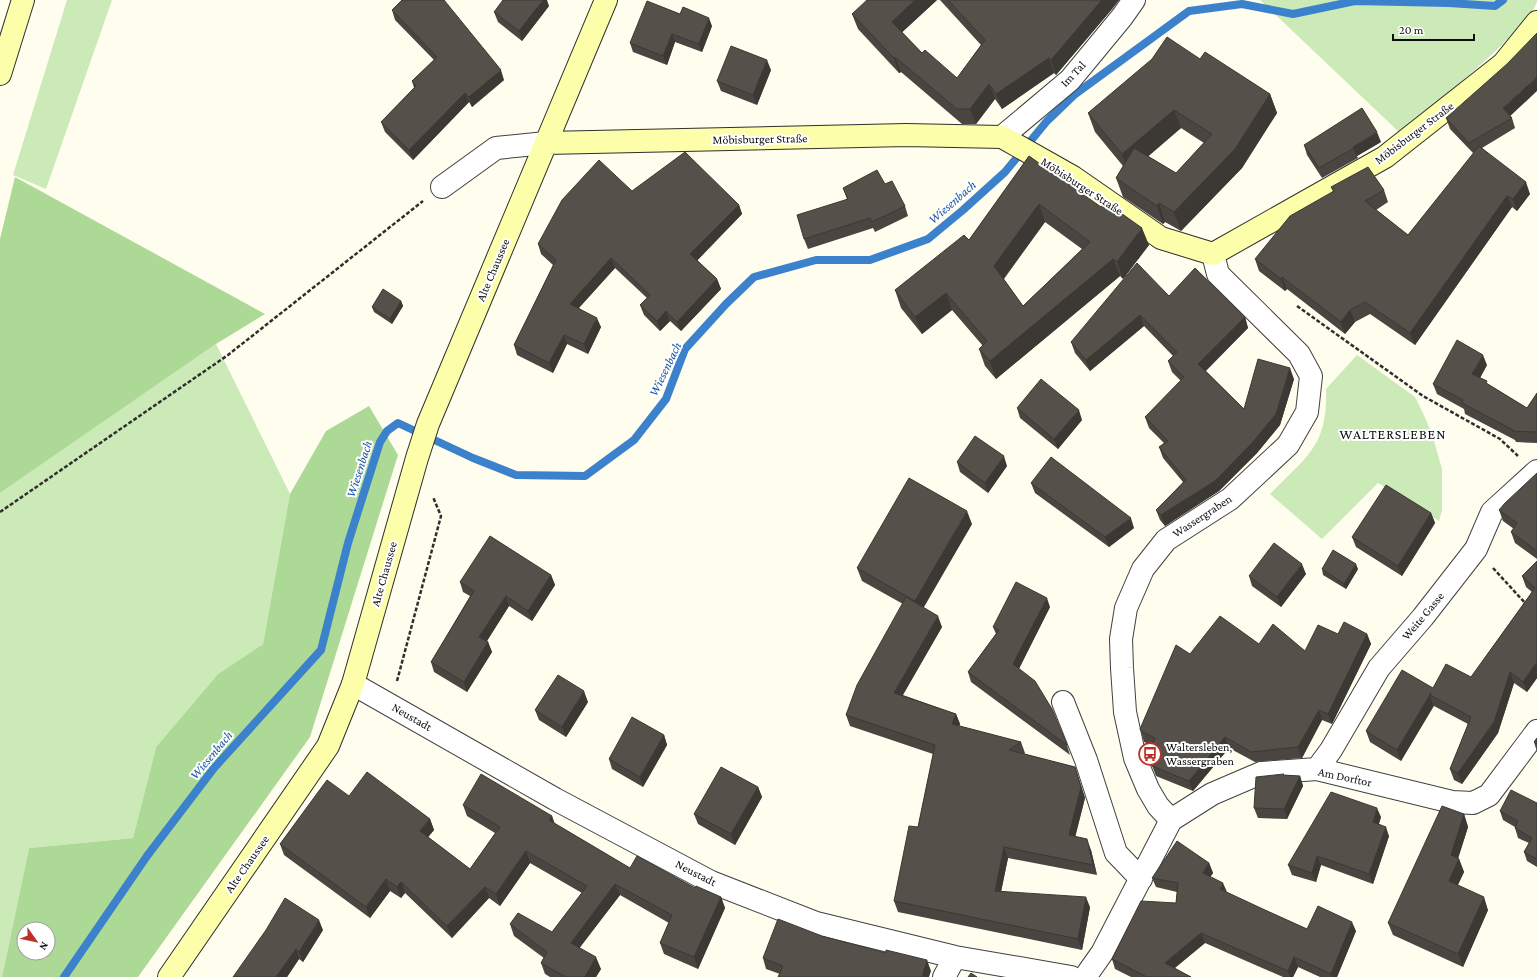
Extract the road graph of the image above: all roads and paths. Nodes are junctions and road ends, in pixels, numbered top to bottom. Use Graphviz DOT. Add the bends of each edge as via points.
graph roads {
  1 [pos="23,0"];
  2 [pos="606,0"];
  3 [pos="1134,0"];
  4 [pos="1537,22"];
  5 [pos="0,74"];
  6 [pos="1008,141"];
  7 [pos="546,143"];
  8 [pos="442,187"];
  9 [pos="1213,254"];
  10 [pos="1297,306"];
  11 [pos="1500,439"];
  12 [pos="1537,471"];
  13 [pos="432,496"];
  14 [pos="0,512"];
  15 [pos="1476,549"];
  16 [pos="1527,605"];
  17 [pos="353,684"];
  18 [pos="1063,702"];
  19 [pos="390,704"];
  20 [pos="1537,731"];
  21 [pos="1317,769"];
  22 [pos="1171,820"];
  23 [pos="1141,879"];
  24 [pos="955,957"];
  25 [pos="169,977"];
  26 [pos="944,977"];
  27 [pos="1071,977"];
  28 [pos="1085,977"];
  1 -- 5 [label="street"];
  2 -- 7 [label="street, Alte Chaussee"];
  3 -- 6 [label="street, Im Tal" via="1070,80"];
  4 -- 9 [label="street, Möbisburger Straße" via="1503,64 1385,157"];
  6 -- 7 [label="street, Möbisburger Straße" via="906,135"];
  6 -- 9 [label="street, Möbisburger Straße" via="1073,177 1161,238"];
  7 -- 8 [label="street" via="496,148"];
  7 -- 17 [label="street, Alte Chaussee" via="428,424 416,458"];
  8 -- 14 [label="path" via="228,355"];
  9 -- 22 [label="street, Wassergraben" via="1218,274 1299,354 1311,376 1307,412 1288,445 1230,499 1166,540 1143,569 1126,608 1121,639 1125,712 1139,772 1158,806"];
  10 -- 11 [label="path" via="1423,396"];
  12 -- 15 [label="street, Weite Gasse" via="1492,512"];
  13 -- 19 [label="path" via="441,516"];
  15 -- 16 [label="path"];
  15 -- 21 [label="street, Weite Gasse" via="1379,668"];
  17 -- 19 [label="street, Neustadt"];
  17 -- 25 [label="street, Alte Chaussee" via="328,746"];
  18 -- 23 [label="street" via="1086,760 1116,853"];
  19 -- 24 [label="street, Neustadt" via="555,799 711,882 816,923"];
  20 -- 21 [label="street, Am Dorftor" via="1489,795 1473,803 1452,802"];
  21 -- 22 [label="street, Am Dorftor" via="1261,773 1212,794"];
  22 -- 23 [label="street"];
  23 -- 28 [label="street" via="1102,953"];
  24 -- 26 [label="street"];
  24 -- 27 [label="street, Neustadt"];
}
